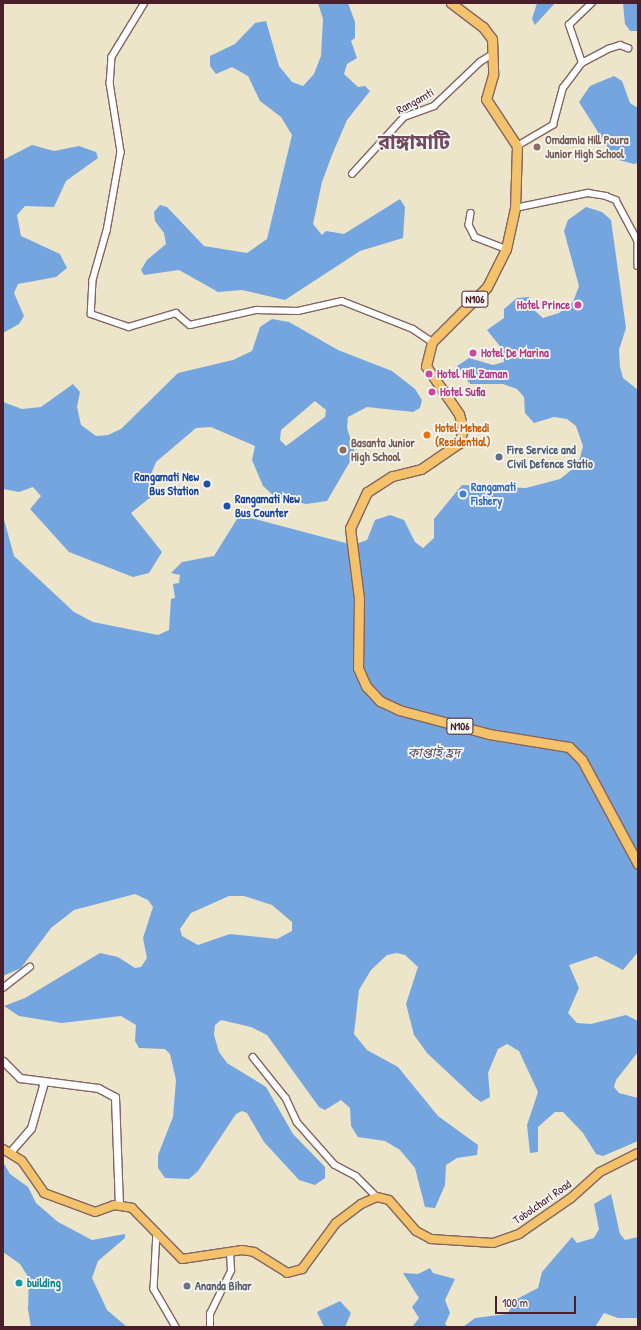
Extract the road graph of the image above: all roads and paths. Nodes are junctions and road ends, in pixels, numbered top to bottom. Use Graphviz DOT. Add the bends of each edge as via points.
graph roads {
  1 [pos="145,3"];
  2 [pos="451,3"];
  3 [pos="592,3"];
  4 [pos="628,48"];
  5 [pos="495,53"];
  6 [pos="582,63"];
  7 [pos="517,146"];
  8 [pos="352,174"];
  9 [pos="515,208"];
  10 [pos="471,213"];
  11 [pos="638,242"];
  12 [pos="506,249"];
  13 [pos="638,266"];
  14 [pos="432,342"];
  15 [pos="638,864"];
  16 [pos="30,968"];
  17 [pos="3,988"];
  18 [pos="253,1057"];
  19 [pos="3,1061"];
  20 [pos="44,1082"];
  21 [pos="7,1150"];
  22 [pos="638,1153"];
  23 [pos="377,1197"];
  24 [pos="119,1204"];
  25 [pos="157,1232"];
  26 [pos="230,1252"];
  27 [pos="176,1327"];
  28 [pos="210,1327"];
  1 -- 14 [label="street" via="112,58 110,83 121,152 107,231 93,280 92,314 129,327 176,313 190,325 256,310 298,311 342,301 413,329"];
  2 -- 5 [label="highway" via="483,27 492,39"];
  3 -- 6 [label="street" via="569,25"];
  4 -- 6 [label="street" via="608,49"];
  5 -- 7 [label="highway" via="486,99"];
  5 -- 8 [label="street, Rangamti" via="480,62 434,106 404,117"];
  6 -- 7 [label="street" via="563,88 553,125"];
  7 -- 9 [label="highway, N106"];
  9 -- 11 [label="street" via="588,193 606,196 616,200 635,229"];
  9 -- 12 [label="highway, N106"];
  10 -- 12 [label="street" via="469,225 475,237"];
  11 -- 13 [label="street"];
  12 -- 14 [label="highway, N106" via="487,287"];
  14 -- 15 [label="highway, N106" via="426,366 459,414 463,429 458,443 443,456 421,469 392,476 367,492 350,528 359,598 358,668 366,686 380,701 399,710 489,734 570,747 582,760"];
  16 -- 17 [label="street"];
  18 -- 23 [label="street" via="286,1098 297,1122 335,1166 356,1176"];
  19 -- 20 [label="street" via="20,1078"];
  20 -- 21 [label="street" via="31,1128"];
  20 -- 24 [label="street" via="98,1088 115,1097"];
  21 -- 24 [label="main road" via="44,1193 95,1212"];
  22 -- 23 [label="main road, Tobolchari Road" via="600,1172 571,1198 519,1234 493,1242 431,1239 416,1231 388,1200"];
  23 -- 26 [label="main road" via="361,1204 336,1223 302,1269 295,1273 279,1270 254,1252"];
  24 -- 25 [label="main road" via="132,1208"];
  25 -- 26 [label="main road" via="182,1259"];
  25 -- 27 [label="street" via="154,1288"];
  26 -- 28 [label="street" via="231,1271 210,1314"];
}
